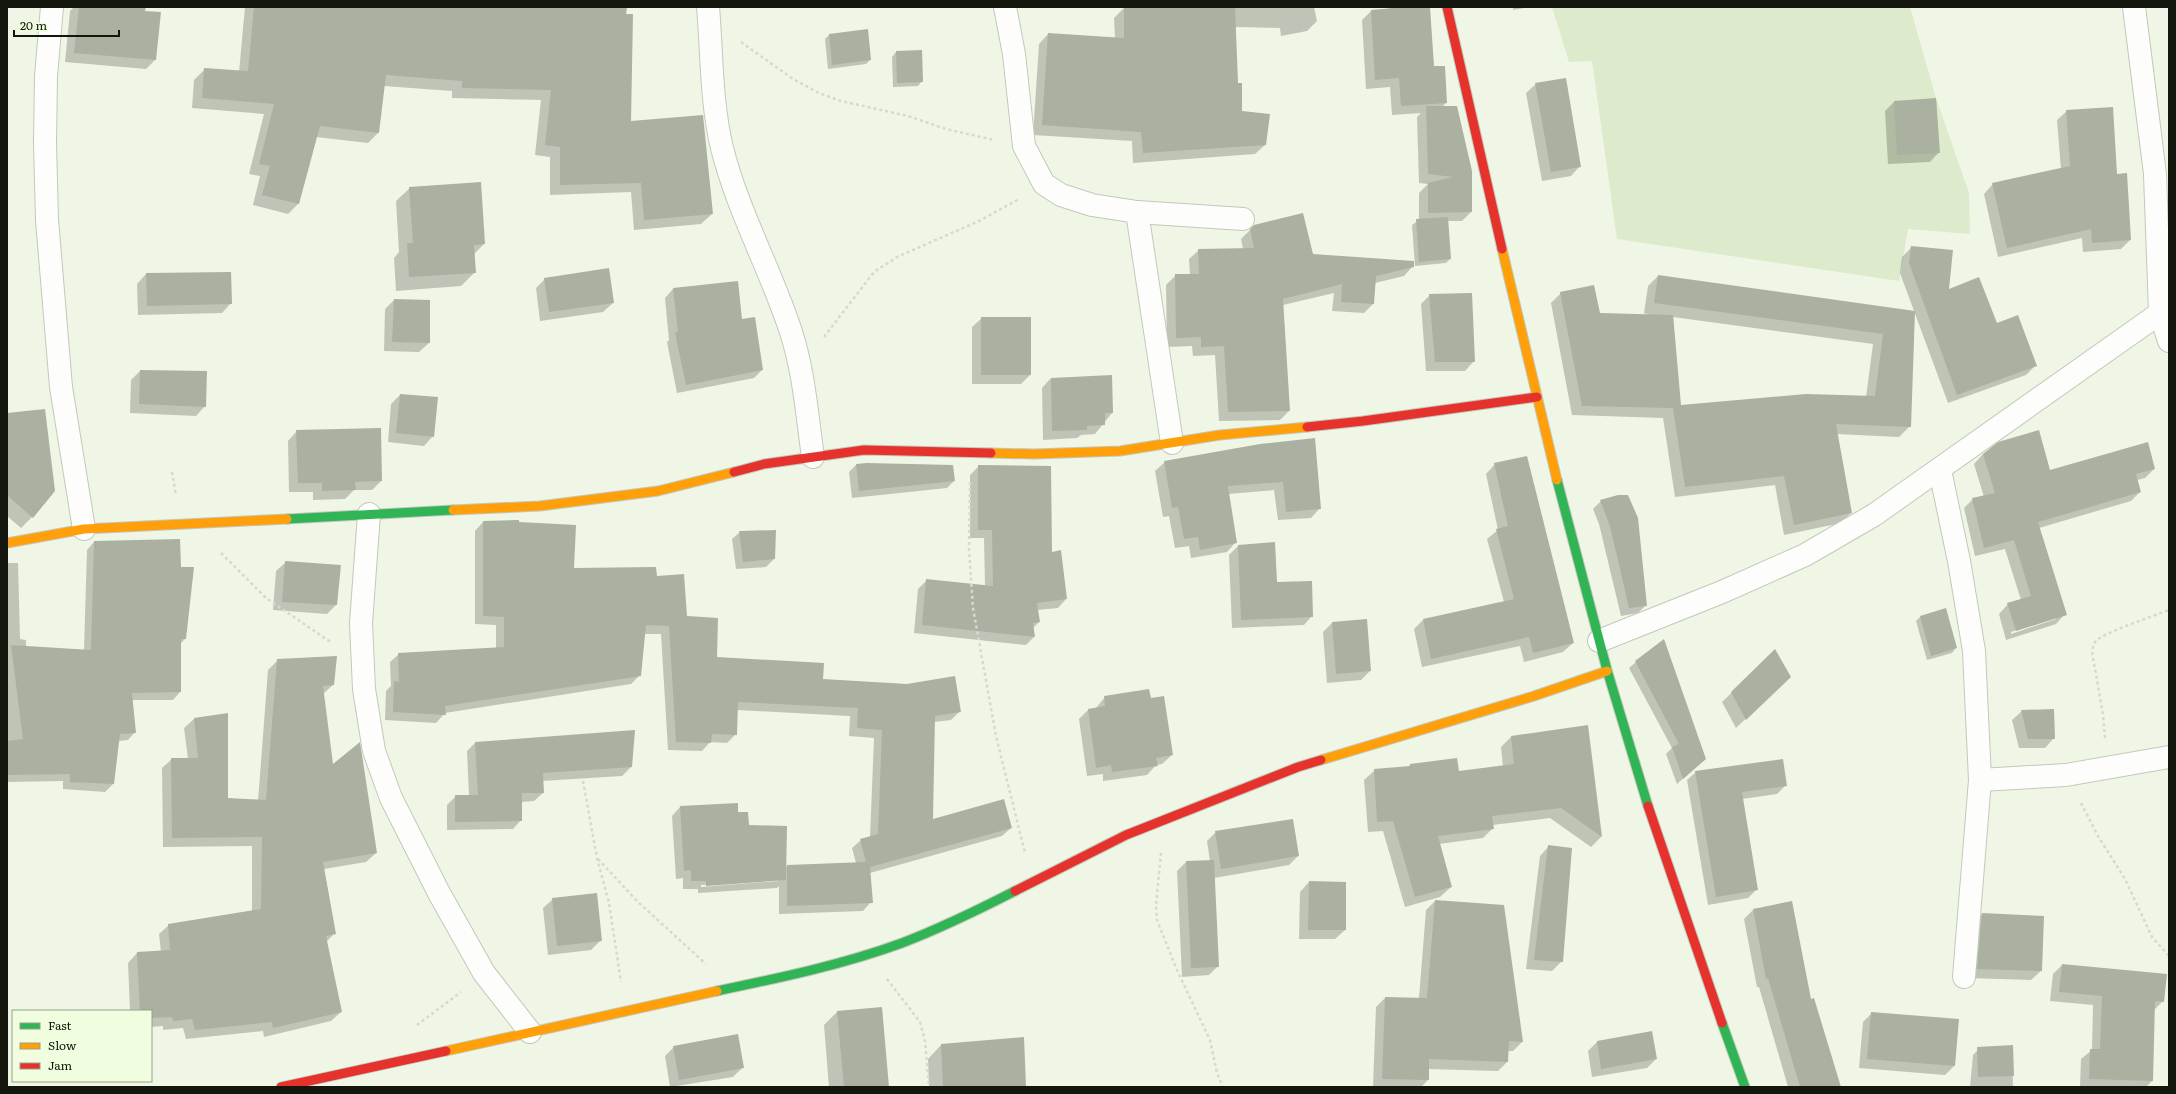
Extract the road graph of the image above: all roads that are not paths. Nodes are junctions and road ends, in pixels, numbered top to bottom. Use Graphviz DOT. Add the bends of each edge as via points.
graph roads {
  1 [pos="52,7"];
  2 [pos="1005,7"];
  3 [pos="1447,7"];
  4 [pos="2134,7"];
  5 [pos="708,14"];
  6 [pos="1137,212"];
  7 [pos="1243,219"];
  8 [pos="2165,309"];
  9 [pos="2169,341"];
  10 [pos="1537,397"];
  11 [pos="1172,443"];
  12 [pos="814,457"];
  13 [pos="1940,470"];
  14 [pos="369,514"];
  15 [pos="84,529"];
  16 [pos="7,543"];
  17 [pos="1599,642"];
  18 [pos="1607,672"];
  19 [pos="2169,757"];
  20 [pos="1980,780"];
  21 [pos="1964,977"];
  22 [pos="530,1032"];
  23 [pos="281,1087"];
  24 [pos="1745,1087"];
  1 -- 15 [label="street" via="46,76 47,220 61,387"];
  2 -- 6 [label="street" via="1014,54 1024,146 1044,184 1061,195 1092,205"];
  3 -- 10 [label="street"];
  4 -- 8 [label="street" via="2155,174"];
  5 -- 12 [label="street" via="722,147 737,199 791,333 800,367"];
  6 -- 7 [label="street"];
  6 -- 11 [label="street"];
  8 -- 9 [label="street"];
  8 -- 13 [label="street"];
  10 -- 11 [label="street"];
  10 -- 17 [label="street"];
  11 -- 12 [label="street" via="1077,454 864,450"];
  12 -- 14 [label="street" via="764,464 658,491 611,498 540,506"];
  13 -- 17 [label="street" via="1874,514 1804,555 1722,592"];
  13 -- 20 [label="street" via="1974,651"];
  14 -- 15 [label="street"];
  14 -- 22 [label="street" via="361,623 364,689 374,751 391,798 412,842 484,973"];
  15 -- 16 [label="street"];
  17 -- 18 [label="street"];
  18 -- 22 [label="street" via="1298,768 1165,818 1033,880 959,919 901,943 815,970"];
  18 -- 24 [label="street" via="1677,898"];
  19 -- 20 [label="street" via="2066,775"];
  20 -- 21 [label="street"];
  22 -- 23 [label="street"];
}
